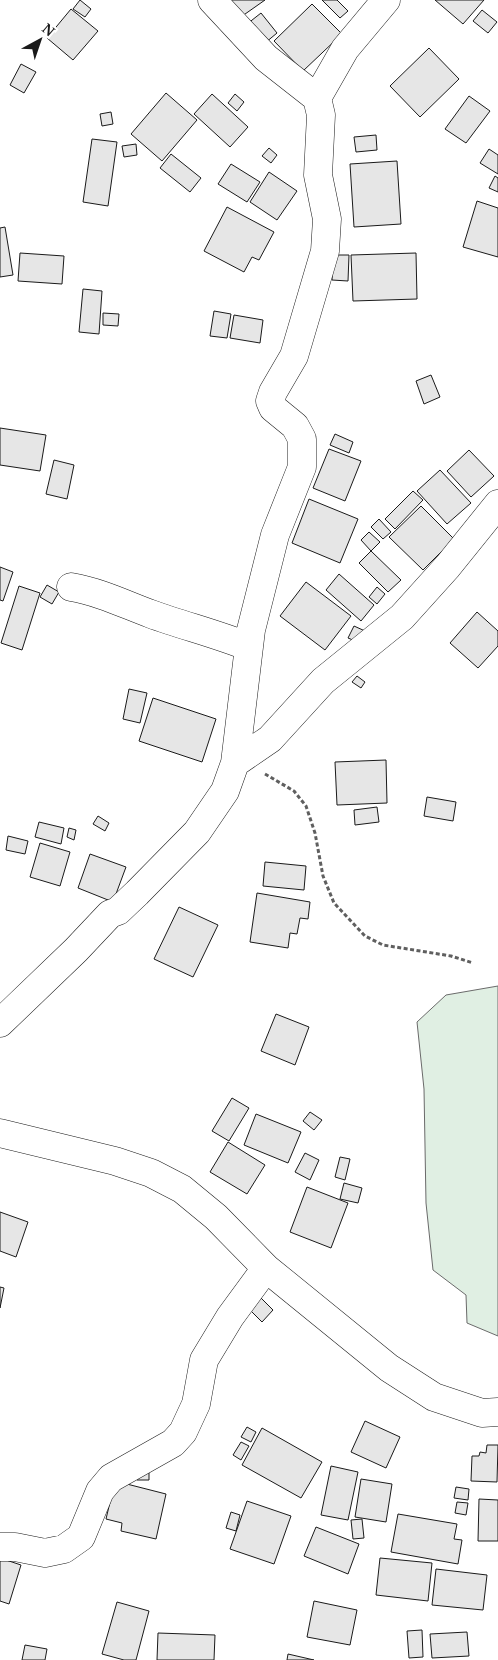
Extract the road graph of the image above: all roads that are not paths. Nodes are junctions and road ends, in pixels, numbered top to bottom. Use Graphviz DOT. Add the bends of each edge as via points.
graph roads {
  1 [pos="212,0"];
  2 [pos="386,0"];
  3 [pos="316,98"];
  4 [pos="498,504"];
  5 [pos="71,587"];
  6 [pos="249,647"];
  7 [pos="235,764"];
  8 [pos="0,1023"];
  9 [pos="0,1133"];
  10 [pos="266,1268"];
  11 [pos="498,1412"];
  12 [pos="0,1546"];
  1 -- 3 [label="street" via="266,58"];
  2 -- 3 [label="street" via="345,49"];
  3 -- 6 [label="street" via="321,115 318,175 327,219 325,251 294,356 270,401 273,408 296,426 302,439 302,467 275,535"];
  4 -- 7 [label="street" via="402,618 323,681 270,738"];
  5 -- 6 [label="street" via="122,601"];
  6 -- 7 [label="street"];
  7 -- 8 [label="street" via="226,790 197,832"];
  9 -- 10 [label="street" via="114,1161 182,1189 216,1217"];
  10 -- 11 [label="street" via="389,1368 434,1397 482,1413"];
  10 -- 12 [label="street" via="204,1360 196,1404 183,1432 173,1443 111,1478 100,1491 81,1537 64,1549 45,1553"];
}
